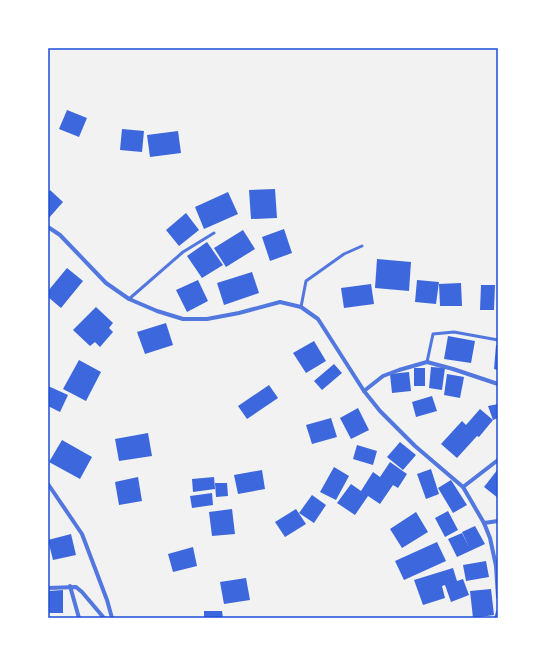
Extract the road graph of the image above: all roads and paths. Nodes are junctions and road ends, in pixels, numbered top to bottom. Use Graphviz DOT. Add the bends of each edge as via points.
graph roads {
  1 [pos="48,227"];
  2 [pos="214,233"];
  3 [pos="362,246"];
  4 [pos="129,299"];
  5 [pos="301,307"];
  6 [pos="498,340"];
  7 [pos="427,362"];
  8 [pos="498,384"];
  9 [pos="364,391"];
  10 [pos="498,460"];
  11 [pos="48,484"];
  12 [pos="463,487"];
  13 [pos="498,521"];
  14 [pos="484,523"];
  15 [pos="497,567"];
  16 [pos="70,586"];
  17 [pos="48,588"];
  18 [pos="498,597"];
  19 [pos="498,612"];
  20 [pos="79,618"];
  21 [pos="104,618"];
  22 [pos="112,618"];
  23 [pos="496,618"];
  1 -- 4 [label="street" via="60,235 106,283"];
  2 -- 4 [label="lane" via="183,252"];
  3 -- 5 [label="lane" via="344,254 306,281"];
  4 -- 5 [label="street" via="183,319 207,319 280,302"];
  5 -- 9 [label="street" via="318,319"];
  6 -- 7 [label="lane" via="454,332 433,334"];
  7 -- 8 [label="street"];
  7 -- 9 [label="street" via="383,376"];
  9 -- 12 [label="street" via="380,412 415,446"];
  10 -- 12 [label="street"];
  11 -- 22 [label="street" via="82,534"];
  12 -- 14 [label="street"];
  13 -- 14 [label="street"];
  14 -- 15 [label="street"];
  15 -- 18 [label="street"];
  16 -- 17 [label="street"];
  16 -- 20 [label="street"];
  16 -- 21 [label="street" via="82,592"];
  19 -- 23 [label="street"];
}
